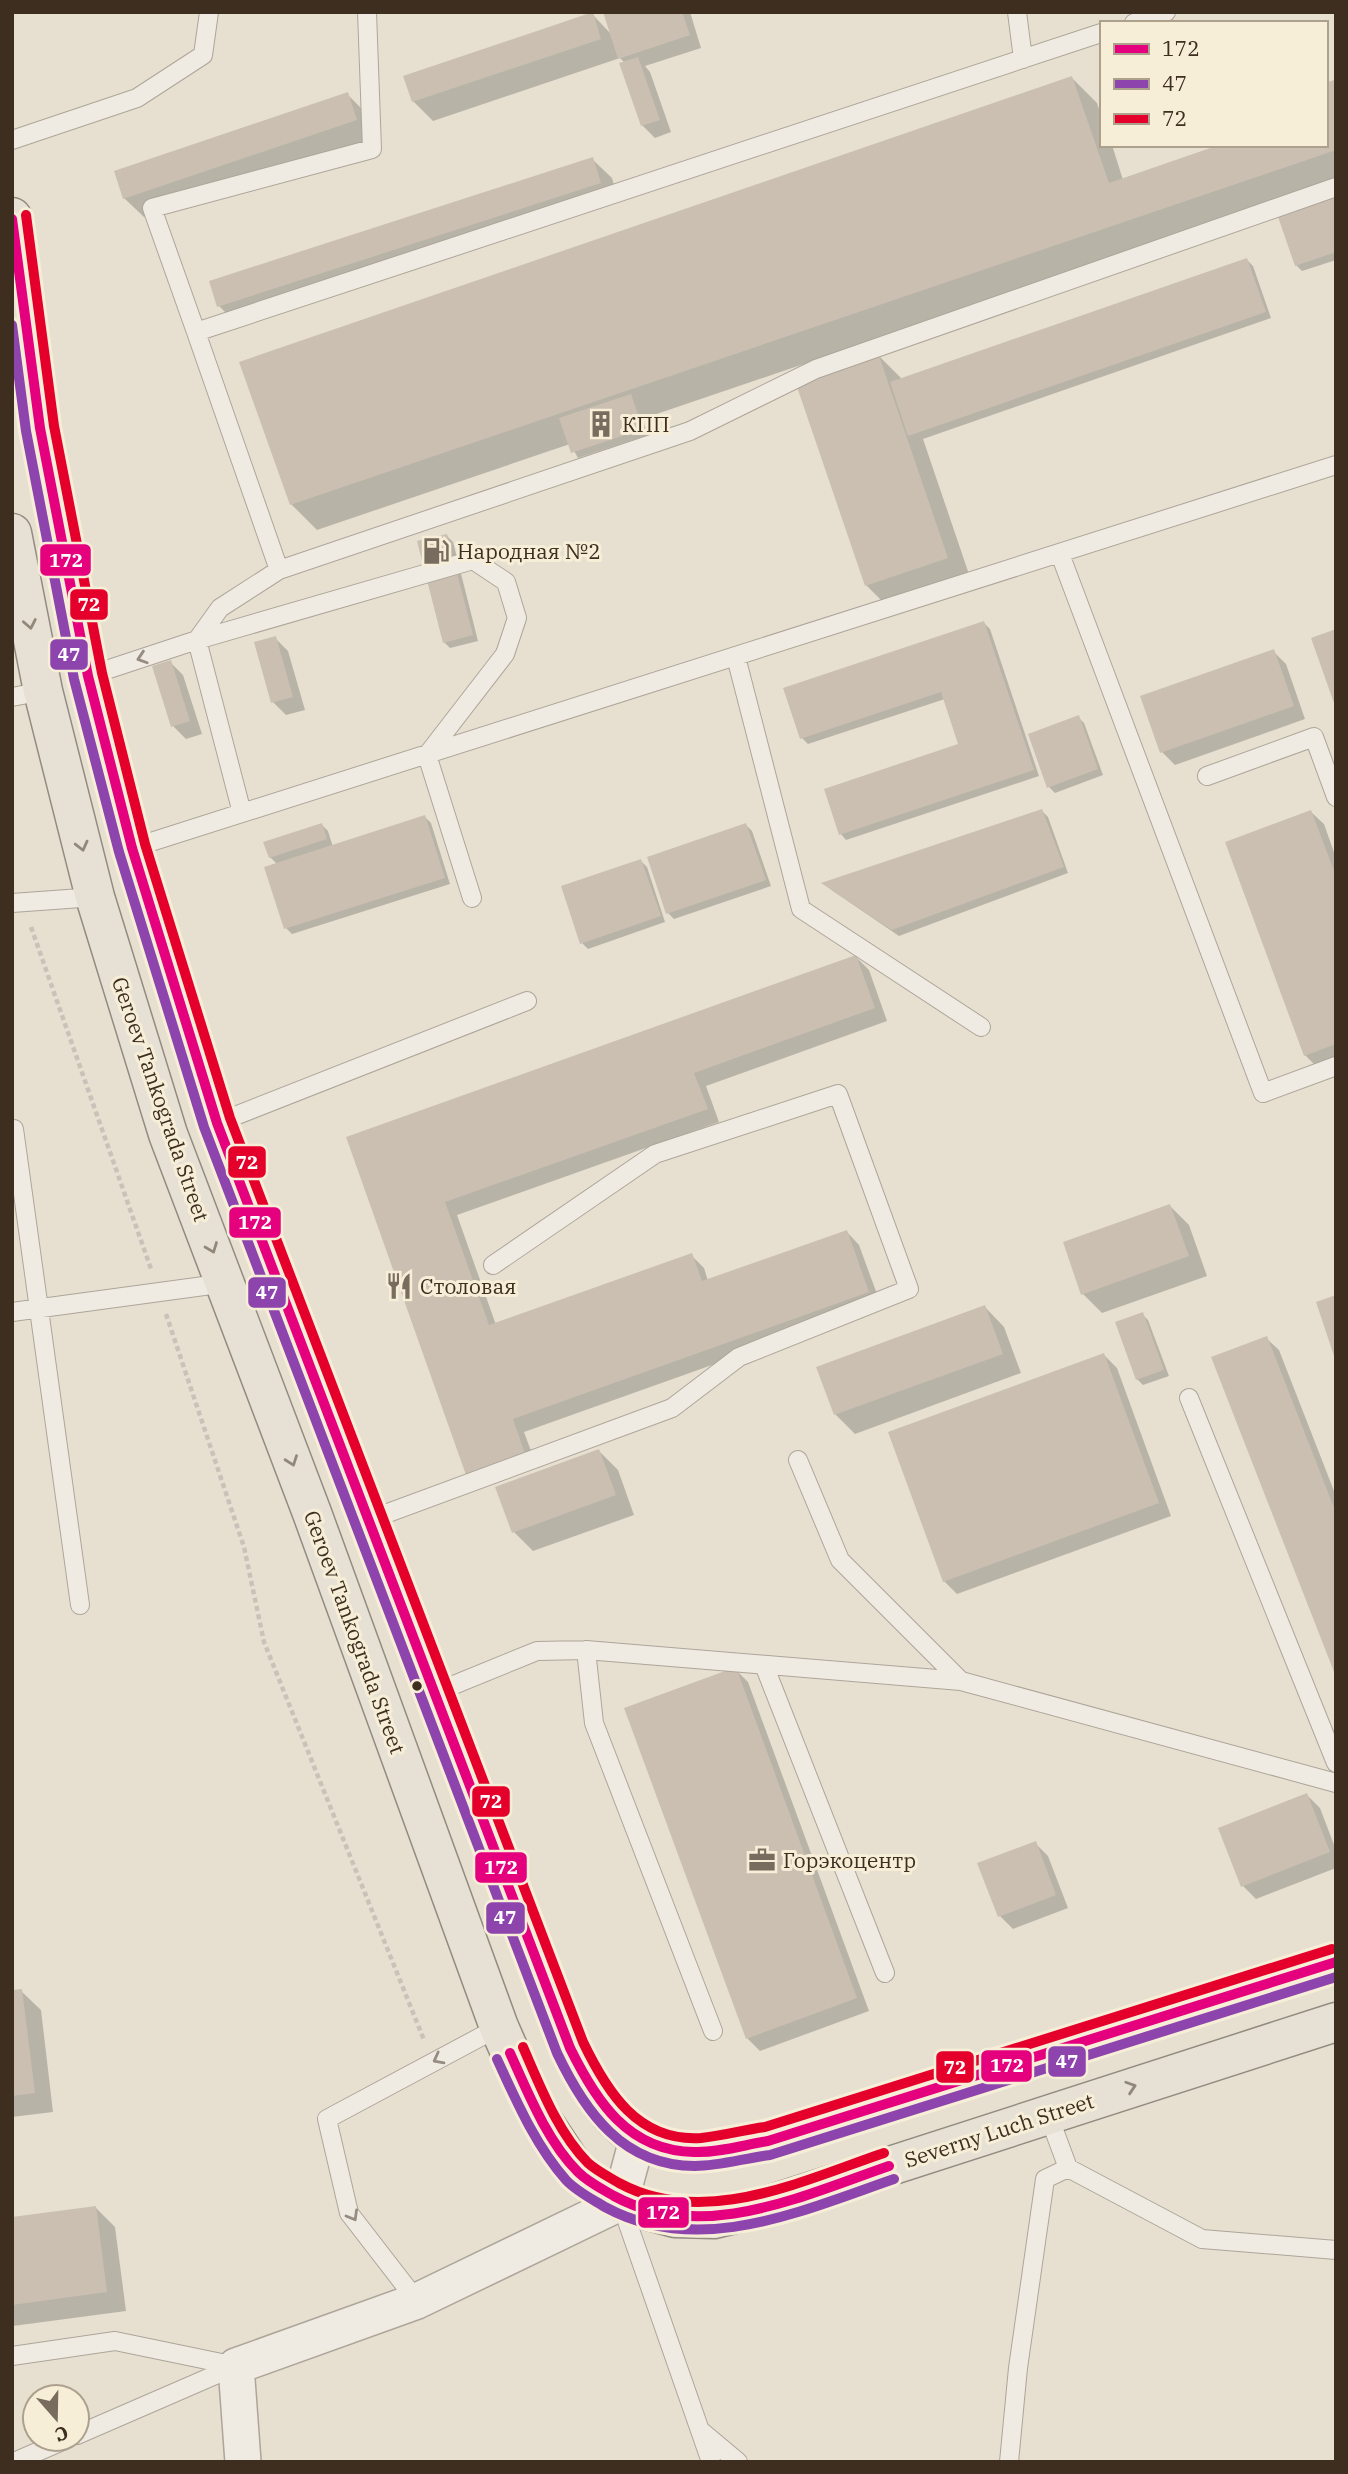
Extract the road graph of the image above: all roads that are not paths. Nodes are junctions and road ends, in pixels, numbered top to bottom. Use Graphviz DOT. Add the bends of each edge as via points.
graph roads {
  1 [pos="209,12"];
  2 [pos="367,12"];
  3 [pos="1017,12"];
  4 [pos="1166,12"];
  5 [pos="1140,21"];
  6 [pos="1100,33"];
  7 [pos="1023,59"];
  8 [pos="12,140"];
  9 [pos="1336,187"];
  10 [pos="12,216"];
  11 [pos="196,331"];
  12 [pos="1336,466"];
  13 [pos="12,533"];
  14 [pos="1060,554"];
  15 [pos="279,570"];
  16 [pos="197,640"];
  17 [pos="736,657"];
  18 [pos="88,676"];
  19 [pos="28,694"];
  20 [pos="427,755"];
  21 [pos="1207,776"];
  22 [pos="1336,797"];
  23 [pos="242,813"];
  24 [pos="132,848"];
  25 [pos="95,897"];
  26 [pos="472,898"];
  27 [pos="18,903"];
  28 [pos="527,1001"];
  29 [pos="981,1027"];
  30 [pos="1336,1066"];
  31 [pos="217,1123"];
  32 [pos="14,1129"];
  33 [pos="493,1265"];
  34 [pos="226,1283"];
  35 [pos="38,1307"];
  36 [pos="12,1312"];
  37 [pos="1189,1398"];
  38 [pos="798,1460"];
  39 [pos="369,1520"];
  40 [pos="80,1605"];
  41 [pos="586,1650"];
  42 [pos="764,1665"];
  43 [pos="961,1681"];
  44 [pos="434,1693"];
  45 [pos="1336,1763"];
  46 [pos="1336,1783"];
  47 [pos="1336,1962"];
  48 [pos="885,1973"];
  49 [pos="1336,2022"];
  50 [pos="499,2027"];
  51 [pos="713,2031"];
  52 [pos="1048,2114"];
  53 [pos="637,2140"];
  54 [pos="1068,2168"];
  55 [pos="620,2203"];
  56 [pos="1336,2250"];
  57 [pos="417,2301"];
  58 [pos="12,2356"];
  59 [pos="236,2366"];
  60 [pos="699,2428"];
  61 [pos="91,2429"];
  62 [pos="34,2453"];
  63 [pos="13,2462"];
  64 [pos="243,2462"];
  65 [pos="711,2462"];
  66 [pos="738,2462"];
  67 [pos="1009,2462"];
  1 -- 8 [label="lane" via="203,55 137,98"];
  2 -- 11 [label="lane" via="372,149 152,208"];
  3 -- 7 [label="lane"];
  4 -- 5 [label="lane"];
  6 -- 7 [label="lane"];
  7 -- 11 [label="lane"];
  9 -- 15 [label="lane" via="816,369 690,431"];
  10 -- 18 [label="main road" via="40,428"];
  11 -- 15 [label="lane"];
  12 -- 14 [label="lane"];
  13 -- 19 [label="main road, Geroev Tankograda Street, one-way"];
  14 -- 17 [label="lane"];
  14 -- 30 [label="lane" via="1263,1093"];
  15 -- 16 [label="lane" via="220,608"];
  16 -- 18 [label="lane, one-way"];
  16 -- 20 [label="lane" via="473,560 506,582 517,618 505,654"];
  16 -- 23 [label="lane"];
  17 -- 20 [label="lane"];
  17 -- 29 [label="lane" via="801,909"];
  18 -- 24 [label="main road"];
  19 -- 25 [label="main road, Geroev Tankograda Street, one-way"];
  20 -- 23 [label="lane"];
  20 -- 26 [label="lane"];
  21 -- 22 [label="lane" via="1314,737"];
  23 -- 24 [label="lane"];
  24 -- 31 [label="main road"];
  25 -- 27 [label="lane"];
  25 -- 34 [label="main road, Geroev Tankograda Street, one-way" via="168,1134"];
  28 -- 31 [label="lane"];
  31 -- 39 [label="main road"];
  32 -- 35 [label="lane"];
  33 -- 39 [label="lane" via="655,1154 838,1094 909,1289 739,1357 672,1408"];
  34 -- 35 [label="lane"];
  34 -- 50 [label="main road, Geroev Tankograda Street, one-way"];
  35 -- 36 [label="lane"];
  35 -- 40 [label="lane"];
  37 -- 45 [label="lane"];
  38 -- 43 [label="lane" via="840,1560"];
  39 -- 44 [label="main road"];
  41 -- 42 [label="lane"];
  41 -- 44 [label="lane" via="537,1651"];
  41 -- 51 [label="lane" via="594,1723"];
  42 -- 43 [label="lane"];
  42 -- 48 [label="lane"];
  43 -- 46 [label="lane"];
  44 -- 53 [label="main road" via="570,2048 594,2096"];
  47 -- 53 [label="main road" via="768,2141 692,2152"];
  52 -- 49 [label="main road, Severny Luch Street, one-way"];
  50 -- 55 [label="main road, Geroev Tankograda Street" via="535,2109 576,2171"];
  50 -- 57 [label="lane, one-way" via="327,2119 349,2213"];
  52 -- 54 [label="lane"];
  52 -- 55 [label="main road, Severny Luch Street" via="714,2219 675,2218"];
  53 -- 55 [label="street"];
  54 -- 56 [label="lane" via="1202,2239"];
  54 -- 67 [label="lane" via="1045,2179"];
  55 -- 57 [label="street"];
  55 -- 60 [label="lane"];
  57 -- 59 [label="street"];
  58 -- 59 [label="lane" via="115,2340"];
  59 -- 61 [label="lane"];
  59 -- 64 [label="street"];
  60 -- 65 [label="lane"];
  60 -- 66 [label="lane"];
  62 -- 63 [label="lane"];
}
